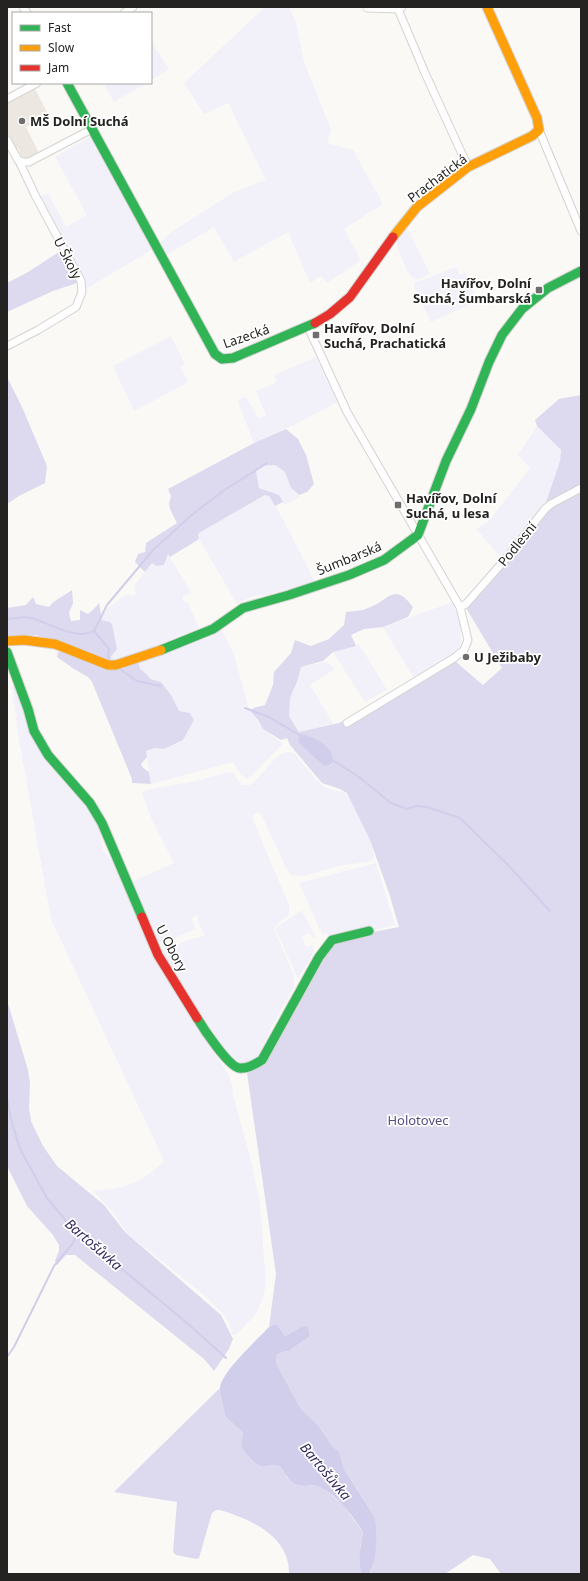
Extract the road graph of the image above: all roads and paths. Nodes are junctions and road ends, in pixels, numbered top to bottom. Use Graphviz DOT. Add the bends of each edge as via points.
graph roads {
  1 [pos="487,7"];
  2 [pos="367,8"];
  3 [pos="400,8"];
  4 [pos="35,84"];
  5 [pos="68,84"];
  6 [pos="7,99"];
  7 [pos="92,129"];
  8 [pos="539,130"];
  9 [pos="7,140"];
  10 [pos="19,161"];
  11 [pos="468,167"];
  12 [pos="581,231"];
  13 [pos="581,271"];
  14 [pos="308,327"];
  15 [pos="7,346"];
  16 [pos="581,488"];
  17 [pos="418,536"];
  18 [pos="460,607"];
  19 [pos="7,641"];
  20 [pos="7,652"];
  21 [pos="347,723"];
  22 [pos="369,931"];
  1 -- 8 [label="street" via="537,118"];
  2 -- 3 [label="street"];
  3 -- 11 [label="street" via="425,73"];
  4 -- 6 [label="street"];
  5 -- 7 [label="street, Lazecká"];
  7 -- 10 [label="street" via="29,162"];
  7 -- 14 [label="street, Lazecká" via="215,354 222,359 233,358"];
  8 -- 11 [label="street, Prachatická" via="532,136"];
  8 -- 12 [label="street"];
  9 -- 10 [label="street, U Školy"];
  10 -- 15 [label="street, U Školy" via="81,281 82,292 76,307"];
  11 -- 14 [label="street, Prachatická" via="417,207 350,298"];
  13 -- 17 [label="street" via="548,288 522,309 502,335 446,461"];
  14 -- 17 [label="street" via="347,412"];
  16 -- 18 [label="street, Podlesní" via="545,509 509,555 466,604"];
  17 -- 18 [label="street"];
  17 -- 19 [label="street, Šumbarská" via="384,560 349,575 242,608 213,629 116,665 108,665 54,644 24,640"];
  18 -- 21 [label="street" via="468,640 464,650"];
  20 -- 22 [label="street, U Obory" via="34,731 48,755 90,803 102,823 158,955 211,1040 233,1065 244,1068 262,1060 319,957 332,940"];
}
